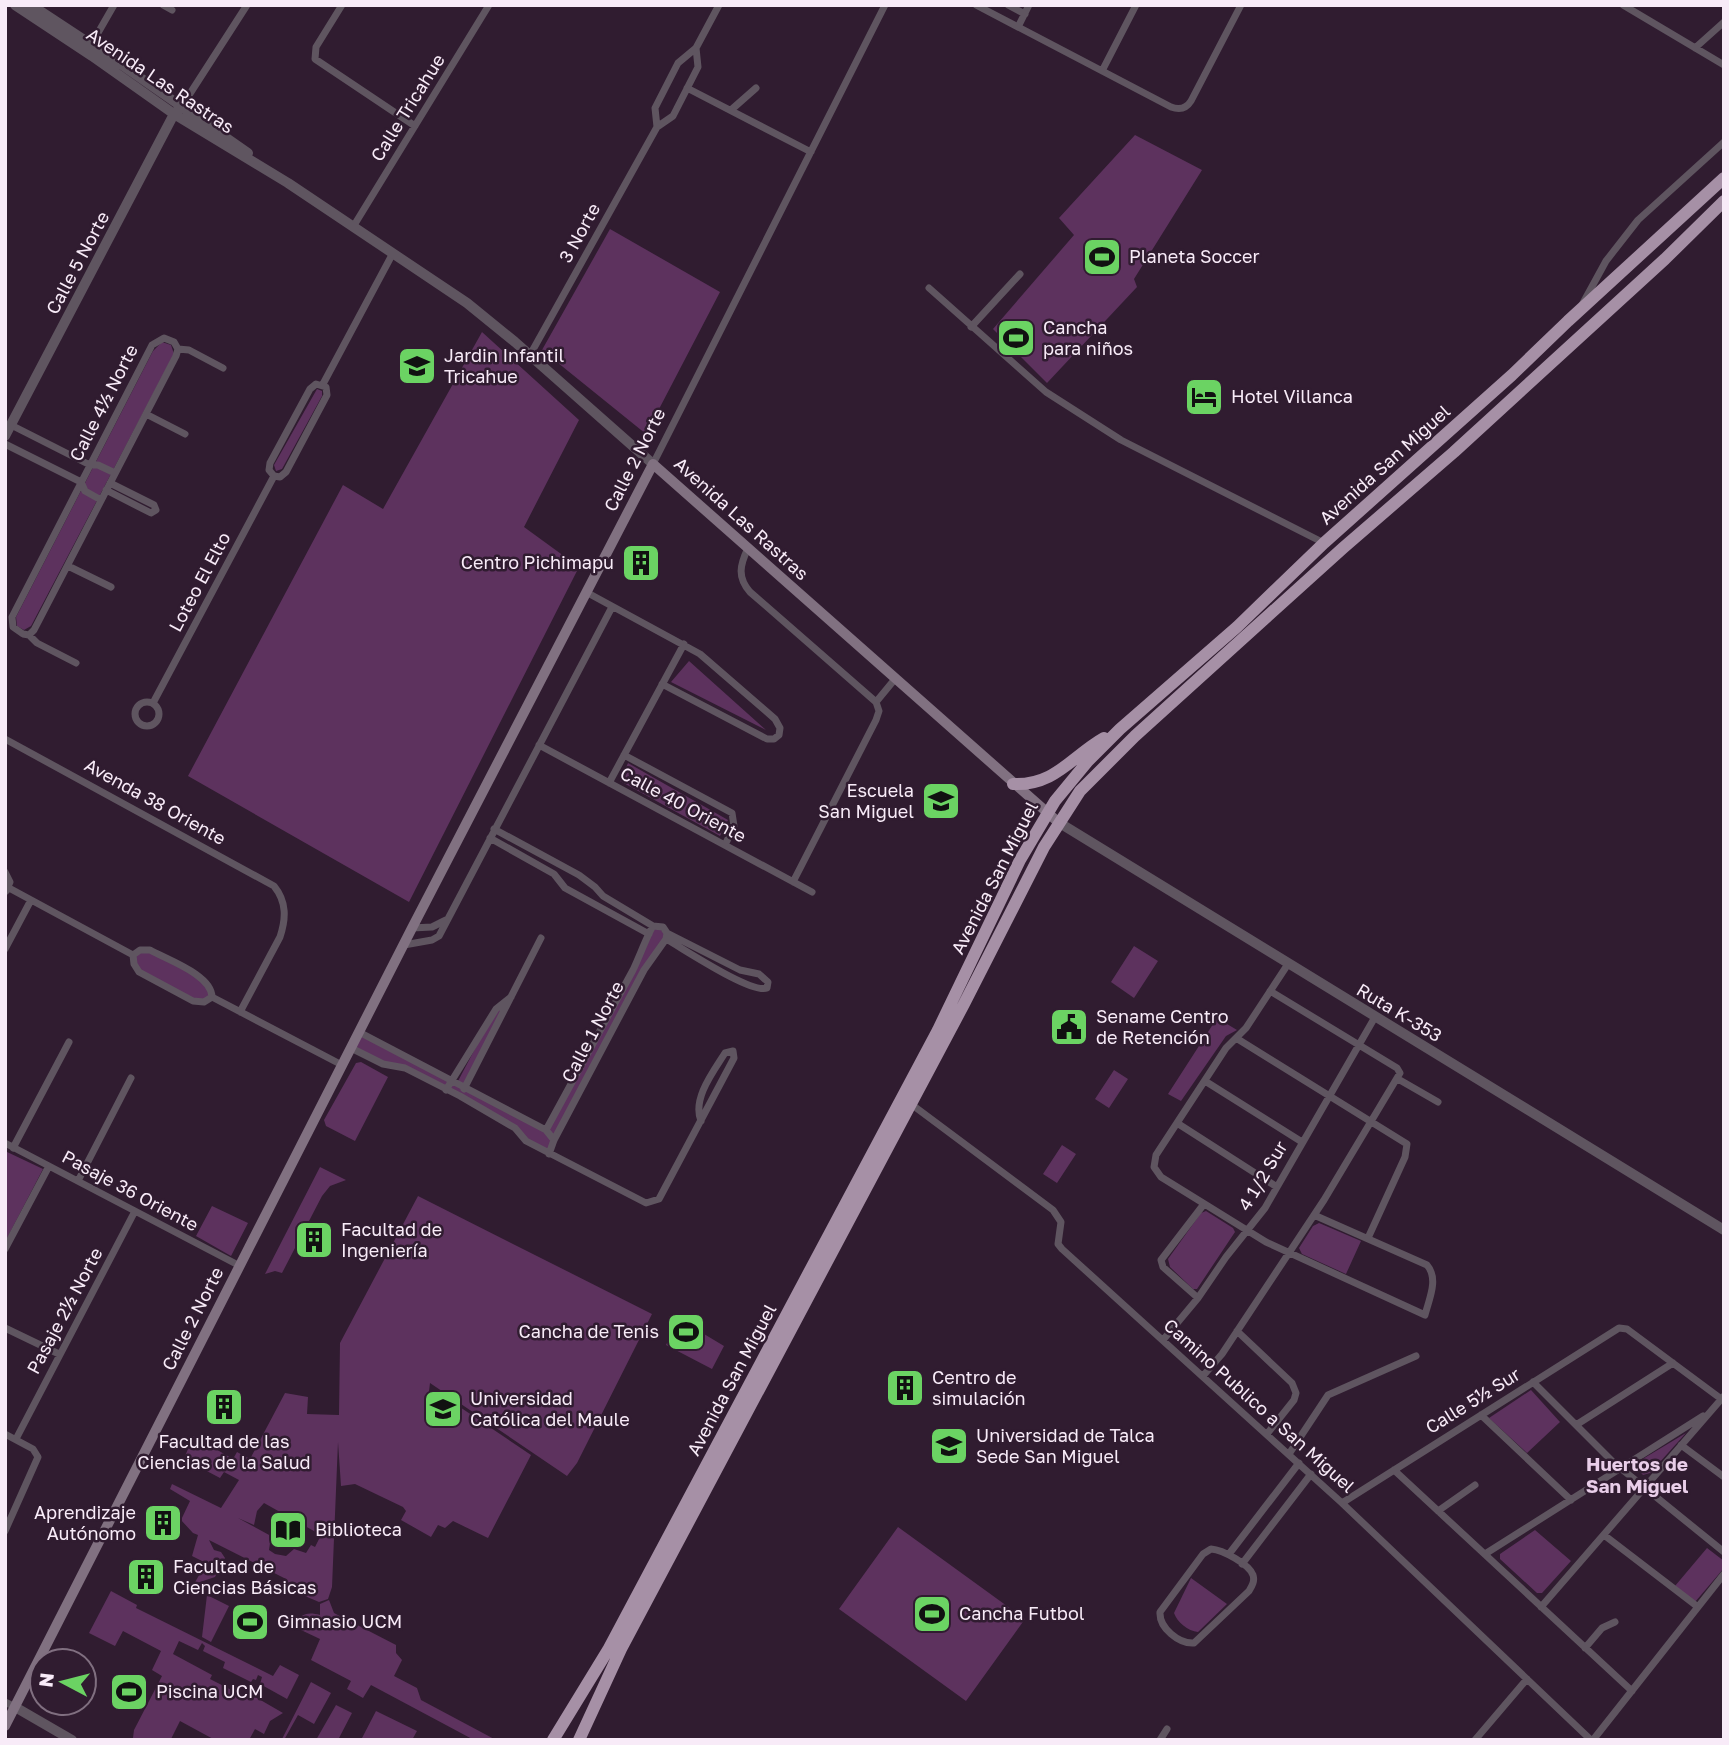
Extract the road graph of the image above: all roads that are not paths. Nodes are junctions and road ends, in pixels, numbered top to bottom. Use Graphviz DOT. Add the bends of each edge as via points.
graph roads {
  1 [pos="15,5"];
  2 [pos="31,5"];
  3 [pos="114,5"];
  4 [pos="163,5"];
  5 [pos="247,5"];
  6 [pos="342,5"];
  7 [pos="489,5"];
  8 [pos="719,5"];
  9 [pos="885,5"];
  10 [pos="976,5"];
  11 [pos="1009,5"];
  12 [pos="1029,5"];
  13 [pos="1136,5"];
  14 [pos="1241,5"];
  15 [pos="1623,5"];
  16 [pos="172,10"];
  17 [pos="1025,14"];
  18 [pos="1724,22"];
  19 [pos="1018,27"];
  20 [pos="92,45"];
  21 [pos="695,48"];
  22 [pos="1695,48"];
  23 [pos="1724,65"];
  24 [pos="1102,71"];
  25 [pos="687,88"];
  26 [pos="756,88"];
  27 [pos="182,106"];
  28 [pos="731,110"];
  29 [pos="174,114"];
  30 [pos="415,126"];
  31 [pos="657,127"];
  32 [pos="1724,142"];
  33 [pos="811,152"];
  34 [pos="1724,178"];
  35 [pos="288,183"];
  36 [pos="1724,201"];
  37 [pos="1671,225"];
  38 [pos="353,227"];
  39 [pos="393,253"];
  40 [pos="1665,259"];
  41 [pos="1020,274"];
  42 [pos="929,288"];
  43 [pos="1579,310"];
  44 [pos="971,327"];
  45 [pos="178,349"];
  46 [pos="530,355"];
  47 [pos="223,368"];
  48 [pos="323,384"];
  49 [pos="146,414"];
  50 [pos="11,425"];
  51 [pos="185,434"];
  52 [pos="5,436"];
  53 [pos="5,444"];
  54 [pos="653,464"];
  55 [pos="90,465"];
  56 [pos="114,473"];
  57 [pos="274,476"];
  58 [pos="81,482"];
  59 [pos="108,486"];
  60 [pos="102,500"];
  61 [pos="1324,543"];
  62 [pos="748,548"];
  63 [pos="1343,548"];
  64 [pos="68,566"];
  65 [pos="111,587"];
  66 [pos="586,592"];
  67 [pos="612,607"];
  68 [pos="29,635"];
  69 [pos="684,644"];
  70 [pos="76,663"];
  71 [pos="895,679"];
  72 [pos="662,684"];
  73 [pos="876,702"];
  74 [pos="153,704"];
  75 [pos="1120,729"];
  76 [pos="5,738"];
  77 [pos="539,746"];
  78 [pos="624,755"];
  79 [pos="609,783"];
  80 [pos="1013,784"];
  81 [pos="1046,814"];
  82 [pos="1058,822"];
  83 [pos="494,829"];
  84 [pos="490,838"];
  85 [pos="725,845"];
  86 [pos="5,872"];
  87 [pos="793,881"];
  88 [pos="7,889"];
  89 [pos="812,892"];
  90 [pos="32,900"];
  91 [pos="447,919"];
  92 [pos="412,928"];
  93 [pos="650,932"];
  94 [pos="541,938"];
  95 [pos="665,938"];
  96 [pos="404,945"];
  97 [pos="5,949"];
  98 [pos="134,954"];
  99 [pos="1288,964"];
  100 [pos="1270,991"];
  101 [pos="511,996"];
  102 [pos="212,997"];
  103 [pos="240,1012"];
  104 [pos="1376,1017"];
  105 [pos="359,1032"];
  106 [pos="1236,1038"];
  107 [pos="69,1042"];
  108 [pos="1359,1045"];
  109 [pos="351,1048"];
  110 [pos="342,1065"];
  111 [pos="131,1078"];
  112 [pos="452,1079"];
  113 [pos="1398,1079"];
  114 [pos="1205,1081"];
  115 [pos="465,1088"];
  116 [pos="446,1090"];
  117 [pos="1329,1095"];
  118 [pos="460,1096"];
  119 [pos="1438,1102"];
  120 [pos="911,1104"];
  121 [pos="516,1115"];
  122 [pos="701,1121"];
  123 [pos="1372,1121"];
  124 [pos="1177,1123"];
  125 [pos="511,1126"];
  126 [pos="547,1130"];
  127 [pos="554,1140"];
  128 [pos="1302,1142"];
  129 [pos="5,1143"];
  130 [pos="13,1148"];
  131 [pos="549,1154"];
  132 [pos="49,1166"];
  133 [pos="78,1181"];
  134 [pos="1277,1187"];
  135 [pos="1204,1204"];
  136 [pos="135,1211"];
  137 [pos="1314,1215"];
  138 [pos="1724,1230"];
  139 [pos="1247,1231"];
  140 [pos="1368,1238"];
  141 [pos="5,1249"];
  142 [pos="1289,1254"];
  143 [pos="240,1266"];
  144 [pos="1198,1298"];
  145 [pos="5,1328"];
  146 [pos="1237,1331"];
  147 [pos="1163,1340"];
  148 [pos="59,1354"];
  149 [pos="1416,1356"];
  150 [pos="1673,1363"];
  151 [pos="1203,1376"];
  152 [pos="1533,1382"];
  153 [pos="1723,1398"];
  154 [pos="1712,1410"];
  155 [pos="1481,1415"];
  156 [pos="1576,1425"];
  157 [pos="5,1434"];
  158 [pos="1267,1434"];
  159 [pos="16,1439"];
  160 [pos="1681,1445"];
  161 [pos="1289,1454"];
  162 [pos="1298,1463"];
  163 [pos="1622,1467"];
  164 [pos="1394,1470"];
  165 [pos="1311,1474"];
  166 [pos="1724,1477"];
  167 [pos="1475,1485"];
  168 [pos="1644,1488"];
  169 [pos="1570,1500"];
  170 [pos="1342,1503"];
  171 [pos="1438,1511"];
  172 [pos="8,1518"];
  173 [pos="5,1531"];
  174 [pos="1604,1535"];
  175 [pos="1724,1552"];
  176 [pos="1229,1554"];
  177 [pos="1485,1554"];
  178 [pos="1242,1564"];
  179 [pos="1724,1574"];
  180 [pos="1541,1607"];
  181 [pos="1698,1607"];
  182 [pos="1615,1622"];
  183 [pos="1585,1648"];
  184 [pos="1527,1679"];
  185 [pos="1632,1692"];
  186 [pos="10,1705"];
  187 [pos="5,1726"];
  188 [pos="1167,1729"];
  189 [pos="72,1740"];
  190 [pos="553,1740"];
  191 [pos="579,1740"];
  192 [pos="1160,1740"];
  193 [pos="1475,1740"];
  194 [pos="1592,1740"];
  1 -- 29 [label="street, Avenida Las Rastras"];
  2 -- 20 [label="street, Avenida Las Rastras"];
  3 -- 20 [label="street"];
  4 -- 16 [label="street"];
  5 -- 27 [label="street"];
  6 -- 30 [label="street" via="316,47 314,59"];
  7 -- 30 [label="street, Calle Tricahue"];
  8 -- 21 [label="street, 3 Norte"];
  9 -- 33 [label="street, Calle 2 Norte"];
  10 -- 19 [label="street"];
  11 -- 17 [label="street"];
  12 -- 17 [label="street"];
  13 -- 24 [label="street"];
  14 -- 24 [label="street" via="1186,107 1171,107"];
  15 -- 22 [label="street"];
  17 -- 19 [label="street"];
  18 -- 22 [label="street"];
  19 -- 24 [label="street"];
  20 -- 27 [label="street, Avenida Las Rastras"];
  21 -- 25 [label="street, 3 Norte" via="698,67"];
  21 -- 31 [label="street, 3 Norte" via="678,63 655,108"];
  22 -- 23 [label="street"];
  25 -- 28 [label="street"];
  25 -- 31 [label="street, 3 Norte" via="673,116"];
  26 -- 28 [label="street"];
  27 -- 29 [label="street, Calle 5 Norte"];
  27 -- 35 [label="street, Avenida Las Rastras"];
  28 -- 33 [label="street"];
  29 -- 35 [label="street, Avenida Las Rastras"];
  29 -- 50 [label="street, Calle 5 Norte"];
  30 -- 38 [label="street, Calle Tricahue"];
  31 -- 46 [label="street, 3 Norte"];
  32 -- 43 [label="street" via="1637,220 1606,261"];
  33 -- 54 [label="street, Calle 2 Norte"];
  34 -- 37 [label="highway, Avenida San Miguel"];
  35 -- 38 [label="street, Avenida Las Rastras"];
  36 -- 40 [label="highway, Avenida San Miguel"];
  37 -- 40 [label="highway"];
  37 -- 43 [label="highway, Avenida San Miguel"];
  38 -- 39 [label="street, Avenida Las Rastras"];
  39 -- 46 [label="street, Avenida Las Rastras" via="467,303"];
  39 -- 48 [label="street, Loteo El Elto"];
  40 -- 63 [label="highway, Avenida San Miguel"];
  41 -- 44 [label="street"];
  42 -- 44 [label="street"];
  43 -- 61 [label="highway, Avenida San Miguel"];
  44 -- 61 [label="street" via="1046,392 1121,440"];
  45 -- 47 [label="street"];
  45 -- 49 [label="street"];
  45 -- 55 [label="street, Calle 4½ Norte" via="167,338 152,345"];
  46 -- 54 [label="street, Avenida Las Rastras"];
  48 -- 57 [label="street, Loteo El Elto" via="326,398 284,474"];
  48 -- 57 [label="street, Loteo El Elto" via="310,389 270,463"];
  49 -- 51 [label="street"];
  49 -- 56 [label="street"];
  50 -- 52 [label="street, Calle 5 Norte"];
  50 -- 55 [label="street"];
  53 -- 58 [label="street"];
  54 -- 62 [label="main road, Avenida Las Rastras"];
  54 -- 66 [label="main road, Calle 2 Norte"];
  55 -- 56 [label="street"];
  55 -- 58 [label="street, Calle 4½ Norte"];
  56 -- 59 [label="street"];
  57 -- 74 [label="street, Loteo El Elto"];
  58 -- 60 [label="street" via="85,491"];
  58 -- 68 [label="street, Calle 4½ Norte" via="11,620 14,629"];
  59 -- 59 [label="street" via="150,512 156,510 154,505"];
  59 -- 60 [label="street"];
  60 -- 64 [label="street"];
  61 -- 63 [label="highway"];
  61 -- 75 [label="highway, Avenida San Miguel"];
  62 -- 71 [label="main road, Avenida Las Rastras"];
  62 -- 73 [label="street" via="740,570 746,587"];
  63 -- 82 [label="highway, Avenida San Miguel" via="1111,758"];
  64 -- 65 [label="street"];
  64 -- 68 [label="street"];
  66 -- 67 [label="street"];
  66 -- 92 [label="main road, Calle 2 Norte"];
  67 -- 69 [label="street"];
  67 -- 77 [label="street"];
  68 -- 70 [label="street"];
  69 -- 72 [label="street"];
  69 -- 72 [label="street" via="775,719 780,733 767,739"];
  71 -- 73 [label="street"];
  71 -- 80 [label="main road, Avenida Las Rastras"];
  72 -- 78 [label="street"];
  73 -- 87 [label="street" via="876,720"];
  75 -- 80 [label="highway" via="1048,779"];
  75 -- 81 [label="highway, Avenida San Miguel"];
  76 -- 103 [label="street, Avenda 38 Oriente" via="278,890 284,919 280,937"];
  77 -- 79 [label="street, Calle 40 Oriente"];
  77 -- 83 [label="street"];
  78 -- 79 [label="street"];
  78 -- 85 [label="street" via="732,813 734,826"];
  79 -- 85 [label="street, Calle 40 Oriente"];
  80 -- 81 [label="main road, Avenida Las Rastras"];
  81 -- 82 [label="main road, Avenida Las Rastras"];
  81 -- 190 [label="highway, Avenida San Miguel" via="938,1030 614,1639"];
  82 -- 99 [label="street, Ruta K-353"];
  82 -- 120 [label="highway, Avenida San Miguel"];
  83 -- 84 [label="street"];
  83 -- 93 [label="street" via="579,875"];
  84 -- 91 [label="street"];
  84 -- 93 [label="street" via="554,874 565,888"];
  85 -- 87 [label="street, Calle 40 Oriente"];
  86 -- 88 [label="street" via="9,876"];
  87 -- 89 [label="street, Calle 40 Oriente"];
  88 -- 90 [label="street"];
  90 -- 97 [label="street"];
  90 -- 98 [label="street"];
  91 -- 92 [label="street" via="432,927"];
  91 -- 96 [label="street" via="436,938"];
  92 -- 96 [label="main road, Calle 2 Norte"];
  93 -- 95 [label="street" via="653,943"];
  93 -- 95 [label="street" via="663,927"];
  93 -- 126 [label="street, Calle 1 Norte"];
  94 -- 101 [label="street"];
  95 -- 95 [label="street" via="737,980 760,990 767,988 763,976"];
  95 -- 127 [label="street, Calle 1 Norte"];
  96 -- 105 [label="main road, Calle 2 Norte"];
  98 -- 102 [label="street" via="150,950 204,979"];
  98 -- 102 [label="street" via="139,972 198,1003"];
  99 -- 100 [label="street"];
  99 -- 104 [label="street, Ruta K-353"];
  100 -- 106 [label="street"];
  100 -- 108 [label="street"];
  101 -- 112 [label="street" via="496,1009"];
  101 -- 115 [label="street"];
  102 -- 103 [label="street"];
  103 -- 110 [label="street"];
  104 -- 108 [label="street, 4 1/2 Sur"];
  104 -- 138 [label="street, Ruta K-353"];
  105 -- 109 [label="main road, Calle 2 Norte"];
  105 -- 112 [label="street"];
  106 -- 114 [label="street"];
  106 -- 117 [label="street"];
  107 -- 130 [label="street"];
  108 -- 113 [label="street" via="1397,1068"];
  108 -- 117 [label="street, 4 1/2 Sur"];
  109 -- 110 [label="main road, Calle 2 Norte"];
  109 -- 116 [label="street" via="383,1064 405,1068"];
  110 -- 143 [label="main road, Calle 2 Norte"];
  111 -- 133 [label="street"];
  112 -- 115 [label="street"];
  112 -- 116 [label="street"];
  113 -- 119 [label="street"];
  113 -- 123 [label="street"];
  114 -- 124 [label="street"];
  114 -- 128 [label="street"];
  115 -- 118 [label="street"];
  115 -- 121 [label="street"];
  116 -- 118 [label="street"];
  117 -- 123 [label="street"];
  117 -- 128 [label="street, 4 1/2 Sur"];
  118 -- 125 [label="street"];
  120 -- 147 [label="street, Camino Publico a San Miguel" via="1053,1210 1061,1222 1058,1244 1062,1249"];
  120 -- 191 [label="highway, Avenida San Miguel" via="621,1649"];
  121 -- 125 [label="street"];
  121 -- 126 [label="street"];
  122 -- 122 [label="street" via="734,1058 733,1051 725,1053 700,1099"];
  122 -- 131 [label="street" via="659,1199 650,1203"];
  123 -- 137 [label="street"];
  123 -- 140 [label="street" via="1407,1144"];
  124 -- 134 [label="street"];
  124 -- 135 [label="street" via="1154,1167 1161,1177"];
  125 -- 131 [label="street"];
  126 -- 127 [label="street"];
  127 -- 131 [label="street, Calle 1 Norte"];
  128 -- 134 [label="street, 4 1/2 Sur"];
  129 -- 130 [label="street, Pasaje 36 Oriente"];
  130 -- 132 [label="street, Pasaje 36 Oriente"];
  132 -- 133 [label="street, Pasaje 36 Oriente"];
  132 -- 141 [label="street"];
  133 -- 136 [label="street, Pasaje 36 Oriente"];
  134 -- 139 [label="street, 4 1/2 Sur"];
  135 -- 139 [label="street"];
  135 -- 144 [label="street" via="1161,1262"];
  136 -- 143 [label="street, Pasaje 36 Oriente"];
  136 -- 148 [label="street, Pasaje 2½ Norte"];
  137 -- 140 [label="street"];
  137 -- 142 [label="street"];
  139 -- 142 [label="street"];
  139 -- 144 [label="street, 4 1/2 Sur"];
  140 -- 142 [label="street" via="1432,1271 1425,1315"];
  142 -- 146 [label="street"];
  143 -- 186 [label="main road, Calle 2 Norte"];
  144 -- 147 [label="street, 4 1/2 Sur"];
  145 -- 148 [label="street"];
  146 -- 151 [label="street"];
  146 -- 158 [label="street" via="1292,1383 1296,1393"];
  147 -- 151 [label="street, Camino Publico a San Miguel"];
  148 -- 159 [label="street, Pasaje 2½ Norte"];
  149 -- 161 [label="street" via="1328,1395"];
  150 -- 152 [label="street, Calle 5½ Sur" via="1621,1327"];
  150 -- 153 [label="street"];
  150 -- 156 [label="street"];
  151 -- 158 [label="street, Camino Publico a San Miguel"];
  152 -- 155 [label="street, Calle 5½ Sur"];
  152 -- 156 [label="street"];
  153 -- 154 [label="street"];
  154 -- 160 [label="street"];
  154 -- 163 [label="street"];
  155 -- 164 [label="street, Calle 5½ Sur"];
  155 -- 169 [label="street"];
  156 -- 163 [label="street"];
  157 -- 159 [label="street"];
  158 -- 161 [label="street, Camino Publico a San Miguel"];
  159 -- 172 [label="street" via="38,1457"];
  160 -- 166 [label="street"];
  160 -- 168 [label="street"];
  161 -- 162 [label="street, Camino Publico a San Miguel"];
  162 -- 165 [label="street, Camino Publico a San Miguel"];
  162 -- 176 [label="street"];
  163 -- 168 [label="street"];
  163 -- 169 [label="street"];
  164 -- 170 [label="street, Calle 5½ Sur"];
  164 -- 171 [label="street"];
  165 -- 170 [label="street, Camino Publico a San Miguel"];
  165 -- 178 [label="street"];
  167 -- 171 [label="street"];
  168 -- 174 [label="street"];
  168 -- 175 [label="street"];
  169 -- 177 [label="street"];
  170 -- 184 [label="street, Camino Publico a San Miguel"];
  171 -- 177 [label="street"];
  172 -- 173 [label="street"];
  174 -- 180 [label="street"];
  174 -- 181 [label="street"];
  176 -- 178 [label="street"];
  176 -- 178 [label="street" via="1211,1549 1203,1554 1160,1612 1162,1624 1170,1632 1187,1644 1194,1643 1254,1584 1254,1576"];
  177 -- 180 [label="street"];
  179 -- 181 [label="street"];
  180 -- 183 [label="street"];
  181 -- 185 [label="street"];
  182 -- 183 [label="street" via="1605,1625"];
  183 -- 185 [label="street"];
  184 -- 193 [label="street"];
  184 -- 194 [label="street, Camino Publico a San Miguel"];
  185 -- 194 [label="street"];
  186 -- 187 [label="main road, Calle 2 Norte"];
  186 -- 189 [label="street"];
  188 -- 192 [label="street"];
}
